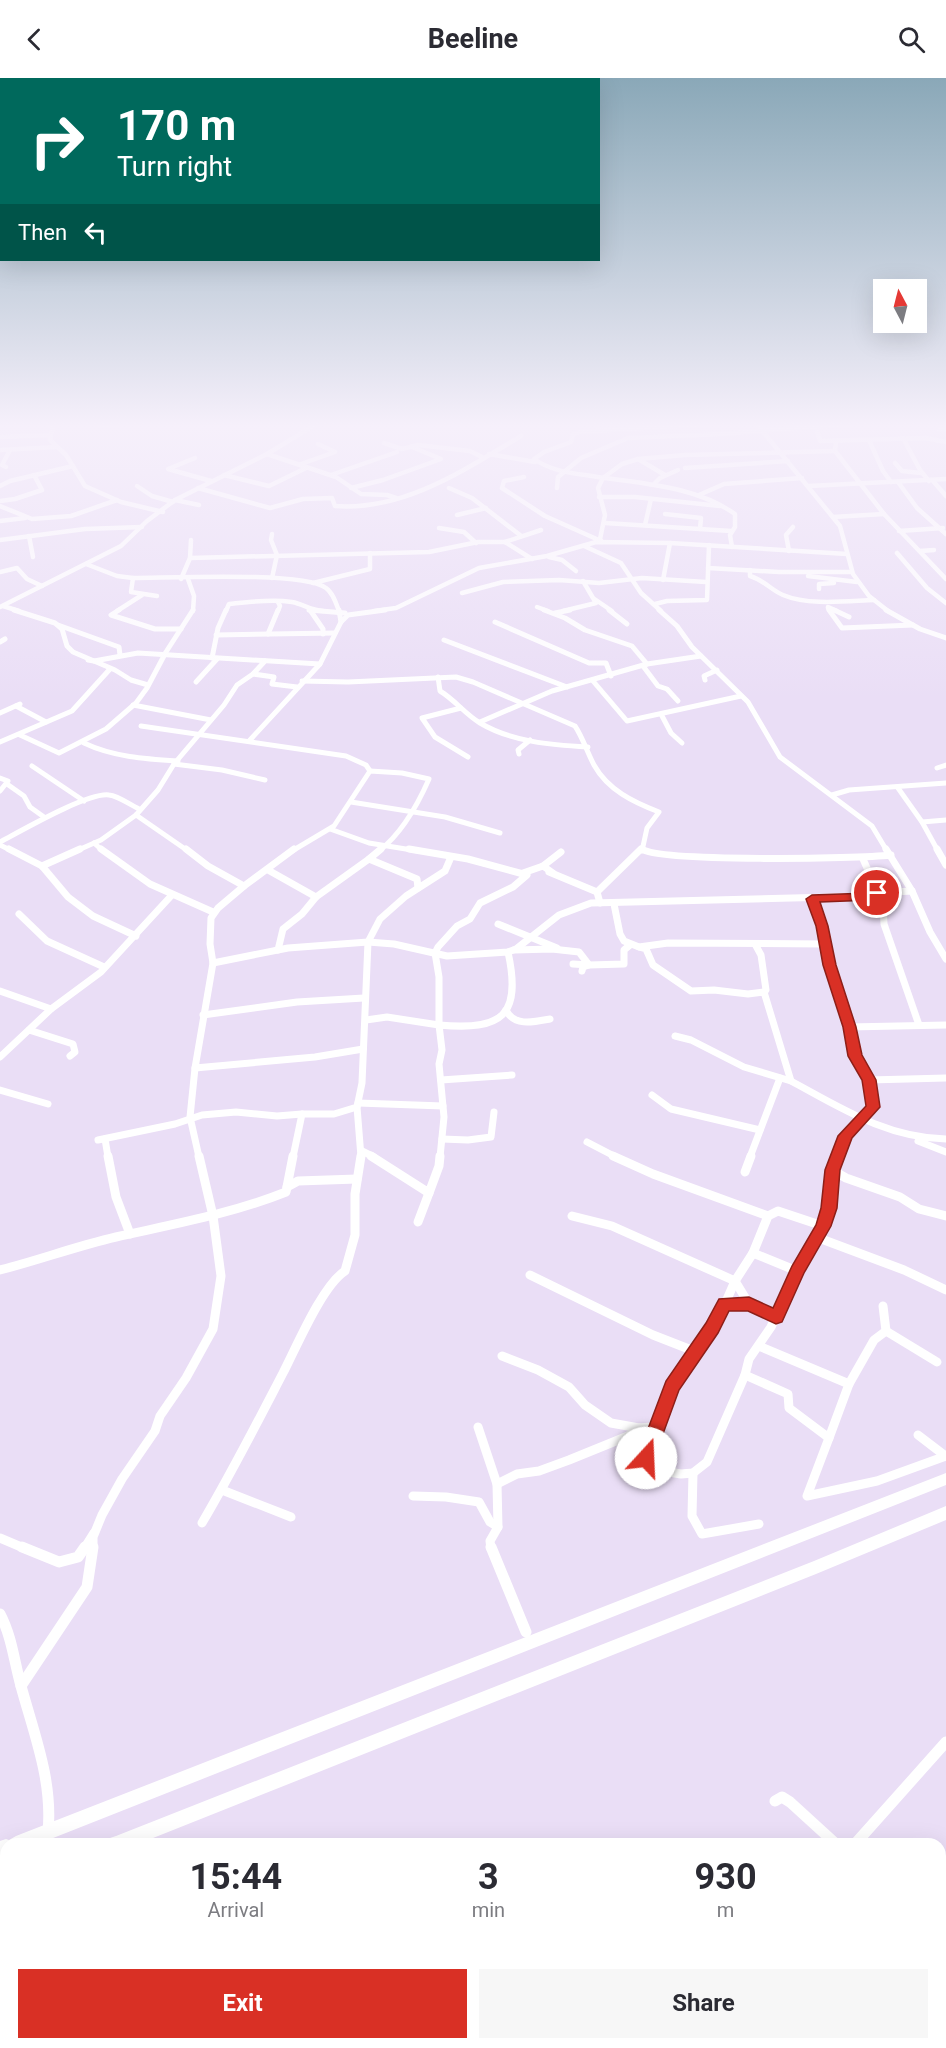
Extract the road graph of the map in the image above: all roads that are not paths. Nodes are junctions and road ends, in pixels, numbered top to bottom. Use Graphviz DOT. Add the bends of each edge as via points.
graph roads {
  1 [pos="23,515"];
  2 [pos="74,515"];
  3 [pos="159,515"];
  4 [pos="495,515"];
  5 [pos="543,515"];
  6 [pos="603,515"];
  7 [pos="647,515"];
  8 [pos="673,515"];
  9 [pos="735,515"];
  10 [pos="868,515"];
  11 [pos="885,515"];
  12 [pos="926,515"];
  13 [pos="28,517"];
  14 [pos="833,517"];
  15 [pos="0,521"];
  16 [pos="605,523"];
  17 [pos="645,525"];
  18 [pos="142,527"];
  19 [pos="793,527"];
  20 [pos="439,528"];
  21 [pos="683,528"];
  22 [pos="939,528"];
  23 [pos="946,528"];
  24 [pos="700,529"];
  25 [pos="541,530"];
  26 [pos="731,531"];
  27 [pos="899,531"];
  28 [pos="272,534"];
  29 [pos="946,534"];
  30 [pos="520,535"];
  31 [pos="29,536"];
  32 [pos="0,540"];
  33 [pos="191,540"];
  34 [pos="505,542"];
  35 [pos="602,542"];
  36 [pos="476,543"];
  37 [pos="670,543"];
  38 [pos="681,544"];
  39 [pos="709,545"];
  40 [pos="584,546"];
  41 [pos="732,547"];
  42 [pos="934,550"];
  43 [pos="789,551"];
  44 [pos="920,551"];
  45 [pos="370,553"];
  46 [pos="847,554"];
  47 [pos="897,554"];
  48 [pos="277,555"];
  49 [pos="547,556"];
  50 [pos="33,557"];
  51 [pos="190,558"];
  52 [pos="532,559"];
  53 [pos="86,564"];
  54 [pos="708,568"];
  55 [pos="750,570"];
  56 [pos="576,571"];
  57 [pos="0,572"];
  58 [pos="852,572"];
  59 [pos="801,573"];
  60 [pos="133,578"];
  61 [pos="272,578"];
  62 [pos="181,579"];
  63 [pos="188,579"];
  64 [pos="946,579"];
  65 [pos="633,580"];
  66 [pos="663,580"];
  67 [pos="583,581"];
  68 [pos="706,582"];
  69 [pos="857,582"];
  70 [pos="311,583"];
  71 [pos="42,586"];
  72 [pos="819,589"];
  73 [pos="462,593"];
  74 [pos="946,594"];
  75 [pos="142,595"];
  76 [pos="936,595"];
  77 [pos="158,596"];
  78 [pos="0,597"];
  79 [pos="874,600"];
  80 [pos="595,601"];
  81 [pos="278,602"];
  82 [pos="816,602"];
  83 [pos="946,603"];
  84 [pos="655,604"];
  85 [pos="4,605"];
  86 [pos="537,607"];
  87 [pos="828,608"];
  88 [pos="310,610"];
  89 [pos="340,613"];
  90 [pos="555,613"];
  91 [pos="358,614"];
  92 [pos="849,617"];
  93 [pos="341,622"];
  94 [pos="495,622"];
  95 [pos="627,624"];
  96 [pos="58,625"];
  97 [pos="913,625"];
  98 [pos="181,629"];
  99 [pos="335,633"];
  100 [pos="268,634"];
  101 [pos="323,634"];
  102 [pos="216,635"];
  103 [pos="946,638"];
  104 [pos="444,640"];
  105 [pos="164,654"];
  106 [pos="120,655"];
  107 [pos="701,656"];
  108 [pos="214,658"];
  109 [pos="88,660"];
  110 [pos="266,661"];
  111 [pos="320,664"];
  112 [pos="645,665"];
  113 [pos="110,669"];
  114 [pos="717,670"];
  115 [pos="253,674"];
  116 [pos="610,676"];
  117 [pos="438,677"];
  118 [pos="705,680"];
  119 [pos="302,681"];
  120 [pos="593,681"];
  121 [pos="196,682"];
  122 [pos="148,686"];
  123 [pos="297,687"];
  124 [pos="567,687"];
  125 [pos="741,696"];
  126 [pos="678,701"];
  127 [pos="524,704"];
  128 [pos="133,705"];
  129 [pos="461,708"];
  130 [pos="0,712"];
  131 [pos="661,714"];
  132 [pos="211,720"];
  133 [pos="46,722"];
  134 [pos="480,722"];
  135 [pos="141,726"];
  136 [pos="20,735"];
  137 [pos="198,735"];
  138 [pos="250,740"];
  139 [pos="530,740"];
  140 [pos="0,742"];
  141 [pos="84,743"];
  142 [pos="682,743"];
  143 [pos="588,747"];
  144 [pos="519,754"];
  145 [pos="468,757"];
  146 [pos="176,763"];
  147 [pos="946,765"];
  148 [pos="32,766"];
  149 [pos="937,768"];
  150 [pos="370,771"];
  151 [pos="0,778"];
  152 [pos="266,780"];
  153 [pos="946,783"];
  154 [pos="7,784"];
  155 [pos="898,788"];
  156 [pos="15,790"];
  157 [pos="0,792"];
  158 [pos="832,795"];
  159 [pos="84,801"];
  160 [pos="351,802"];
  161 [pos="410,811"];
  162 [pos="138,812"];
  163 [pos="44,817"];
  164 [pos="946,820"];
  165 [pos="922,822"];
  166 [pos="330,829"];
  167 [pos="500,833"];
  168 [pos="0,843"];
  169 [pos="94,843"];
  170 [pos="388,844"];
  171 [pos="641,849"];
  172 [pos="561,852"];
  173 [pos="891,855"];
  174 [pos="451,857"];
  175 [pos="369,859"];
  176 [pos="863,859"];
  177 [pos="946,865"];
  178 [pos="42,866"];
  179 [pos="543,866"];
  180 [pos="268,870"];
  181 [pos="523,873"];
  182 [pos="244,886"];
  183 [pos="418,888"];
  184 [pos="912,891"];
  185 [pos="597,892"];
  186 [pos="877,893"];
  187 [pos="171,896"];
  188 [pos="316,897"];
  189 [pos="812,899"];
  190 [pos="600,903"];
  191 [pos="614,904"];
  192 [pos="213,912"];
  193 [pos="19,914"];
  194 [pos="498,924"];
  195 [pos="136,936"];
  196 [pos="531,937"];
  197 [pos="368,942"];
  198 [pos="755,944"];
  199 [pos="630,945"];
  200 [pos="639,947"];
  201 [pos="826,948"];
  202 [pos="278,950"];
  203 [pos="561,950"];
  204 [pos="511,951"];
  205 [pos="435,954"];
  206 [pos="946,959"];
  207 [pos="213,963"];
  208 [pos="573,964"];
  209 [pos="589,964"];
  210 [pos="104,967"];
  211 [pos="582,971"];
  212 [pos="0,991"];
  213 [pos="764,992"];
  214 [pos="364,998"];
  215 [pos="51,1009"];
  216 [pos="506,1010"];
  217 [pos="203,1015"];
  218 [pos="550,1019"];
  219 [pos="366,1020"];
  220 [pos="439,1025"];
  221 [pos="919,1025"];
  222 [pos="946,1025"];
  223 [pos="849,1027"];
  224 [pos="28,1030"];
  225 [pos="675,1036"];
  226 [pos="363,1049"];
  227 [pos="0,1056"];
  228 [pos="70,1056"];
  229 [pos="195,1068"];
  230 [pos="512,1075"];
  231 [pos="780,1078"];
  232 [pos="946,1078"];
  233 [pos="441,1080"];
  234 [pos="869,1080"];
  235 [pos="791,1081"];
  236 [pos="0,1089"];
  237 [pos="652,1095"];
  238 [pos="48,1104"];
  239 [pos="358,1105"];
  240 [pos="443,1106"];
  241 [pos="494,1112"];
  242 [pos="302,1114"];
  243 [pos="863,1118"];
  244 [pos="190,1119"];
  245 [pos="760,1130"];
  246 [pos="911,1138"];
  247 [pos="442,1139"];
  248 [pos="946,1139"];
  249 [pos="587,1142"];
  250 [pos="362,1151"];
  251 [pos="946,1152"];
  252 [pos="832,1170"];
  253 [pos="745,1172"];
  254 [pos="357,1179"];
  255 [pos="287,1187"];
  256 [pos="429,1193"];
  257 [pos="213,1216"];
  258 [pos="572,1216"];
  259 [pos="768,1216"];
  260 [pos="946,1216"];
  261 [pos="418,1222"];
  262 [pos="823,1226"];
  263 [pos="130,1234"];
  264 [pos="816,1237"];
  265 [pos="753,1253"];
  266 [pos="0,1270"];
  267 [pos="797,1271"];
  268 [pos="530,1275"];
  269 [pos="735,1281"];
  270 [pos="946,1290"];
  271 [pos="725,1304"];
  272 [pos="749,1304"];
  273 [pos="883,1306"];
  274 [pos="776,1317"];
  275 [pos="886,1331"];
  276 [pos="759,1346"];
  277 [pos="694,1351"];
  278 [pos="502,1356"];
  279 [pos="937,1362"];
  280 [pos="745,1375"];
  281 [pos="849,1384"];
  282 [pos="659,1421"];
  283 [pos="478,1427"];
  284 [pos="639,1428"];
  285 [pos="918,1435"];
  286 [pos="829,1438"];
  287 [pos="945,1456"];
  288 [pos="646,1458"];
  289 [pos="693,1473"];
  290 [pos="946,1479"];
  291 [pos="497,1484"];
  292 [pos="222,1490"];
  293 [pos="413,1496"];
  294 [pos="946,1513"];
  295 [pos="291,1517"];
  296 [pos="202,1523"];
  297 [pos="759,1524"];
  298 [pos="498,1527"];
  299 [pos="95,1532"];
  300 [pos="0,1539"];
  301 [pos="0,1614"];
  302 [pos="526,1632"];
  303 [pos="21,1686"];
  304 [pos="945,1745"];
  305 [pos="775,1801"];
  306 [pos="48,1832"];
  307 [pos="32,1838"];
  308 [pos="131,1838"];
  309 [pos="828,1838"];
  310 [pos="860,1838"];
  1 -- 13 [label="street"];
  2 -- 13 [label="street"];
  3 -- 18 [label="street"];
  4 -- 30 [label="street"];
  5 -- 35 [label="street"];
  6 -- 16 [label="street"];
  7 -- 17 [label="street"];
  8 -- 24 [label="street" via="701,518"];
  9 -- 26 [label="street"];
  10 -- 14 [label="street"];
  11 -- 27 [label="street"];
  12 -- 22 [label="street"];
  13 -- 15 [label="street"];
  14 -- 46 [label="street" via="844,535"];
  16 -- 17 [label="street"];
  16 -- 35 [label="street"];
  17 -- 21 [label="street"];
  18 -- 31 [label="street" via="85,528"];
  18 -- 53 [label="street" via="121,546"];
  19 -- 43 [label="street" via="786,535"];
  20 -- 36 [label="street" via="464,532"];
  21 -- 24 [label="street"];
  21 -- 38 [label="street"];
  22 -- 23 [label="street"];
  22 -- 27 [label="street"];
  22 -- 29 [label="street"];
  24 -- 26 [label="street"];
  25 -- 30 [label="street"];
  26 -- 41 [label="street"];
  27 -- 44 [label="street"];
  28 -- 48 [label="street"];
  30 -- 34 [label="street"];
  31 -- 32 [label="street"];
  31 -- 50 [label="street"];
  33 -- 51 [label="street"];
  34 -- 36 [label="street"];
  34 -- 52 [label="street"];
  35 -- 37 [label="street"];
  35 -- 40 [label="street"];
  36 -- 45 [label="street" via="429,552"];
  37 -- 38 [label="street"];
  37 -- 66 [label="street"];
  38 -- 39 [label="street"];
  39 -- 41 [label="street"];
  39 -- 54 [label="street"];
  40 -- 49 [label="street"];
  40 -- 65 [label="street" via="621,563"];
  41 -- 43 [label="street"];
  42 -- 44 [label="street"];
  43 -- 46 [label="street"];
  44 -- 64 [label="street"];
  45 -- 48 [label="street"];
  45 -- 70 [label="street" via="370,569"];
  46 -- 58 [label="street"];
  47 -- 76 [label="street"];
  48 -- 51 [label="street"];
  48 -- 61 [label="street"];
  49 -- 52 [label="street"];
  49 -- 56 [label="street" via="562,560"];
  51 -- 62 [label="street"];
  52 -- 91 [label="street" via="479,568 396,608"];
  53 -- 60 [label="street"];
  53 -- 71 [label="street"];
  54 -- 55 [label="street"];
  54 -- 68 [label="street"];
  55 -- 59 [label="street"];
  55 -- 82 [label="street" via="750,576 767,583 779,594"];
  57 -- 71 [label="street" via="17,568 27,579"];
  58 -- 59 [label="street"];
  58 -- 69 [label="street"];
  59 -- 69 [label="street"];
  60 -- 62 [label="street"];
  60 -- 75 [label="street" via="130,591"];
  61 -- 63 [label="street"];
  61 -- 70 [label="street"];
  62 -- 63 [label="street"];
  63 -- 98 [label="street" via="195,602"];
  65 -- 66 [label="street"];
  65 -- 67 [label="street"];
  65 -- 84 [label="street" via="632,584"];
  66 -- 68 [label="street"];
  67 -- 73 [label="street" via="503,582"];
  67 -- 80 [label="street"];
  68 -- 84 [label="street" via="707,600 665,600"];
  69 -- 72 [label="street" via="819,584"];
  69 -- 79 [label="street"];
  70 -- 89 [label="street" via="325,587"];
  71 -- 85 [label="street"];
  74 -- 76 [label="street"];
  75 -- 77 [label="street"];
  75 -- 98 [label="street" via="111,615 155,629"];
  76 -- 83 [label="street"];
  78 -- 85 [label="street"];
  79 -- 82 [label="street"];
  79 -- 97 [label="street"];
  80 -- 90 [label="street"];
  80 -- 95 [label="street"];
  81 -- 88 [label="street" via="293,602"];
  81 -- 100 [label="street" via="280,606"];
  81 -- 102 [label="street" via="229,604"];
  82 -- 87 [label="street"];
  84 -- 107 [label="street"];
  85 -- 96 [label="street"];
  86 -- 90 [label="street"];
  87 -- 92 [label="street"];
  87 -- 97 [label="street" via="842,628"];
  88 -- 89 [label="street"];
  88 -- 101 [label="street"];
  89 -- 91 [label="street"];
  89 -- 93 [label="street"];
  90 -- 112 [label="street" via="585,630 632,646"];
  91 -- 93 [label="street" via="348,615"];
  93 -- 99 [label="street"];
  94 -- 116 [label="street" via="589,663 606,663"];
  96 -- 106 [label="street" via="118,647"];
  96 -- 109 [label="street" via="66,646"];
  97 -- 103 [label="street"];
  98 -- 105 [label="street"];
  99 -- 101 [label="street"];
  99 -- 111 [label="street"];
  100 -- 101 [label="street"];
  100 -- 102 [label="street"];
  102 -- 108 [label="street"];
  104 -- 124 [label="street"];
  105 -- 106 [label="street"];
  105 -- 108 [label="street"];
  105 -- 122 [label="street"];
  106 -- 109 [label="street"];
  107 -- 112 [label="street"];
  107 -- 114 [label="street"];
  108 -- 110 [label="street"];
  108 -- 121 [label="street"];
  109 -- 113 [label="street"];
  110 -- 111 [label="street"];
  110 -- 115 [label="street"];
  111 -- 119 [label="street"];
  112 -- 116 [label="street"];
  112 -- 126 [label="street" via="658,686"];
  113 -- 122 [label="street"];
  113 -- 133 [label="street" via="72,711"];
  114 -- 118 [label="street" via="704,676"];
  114 -- 125 [label="street"];
  115 -- 123 [label="street" via="273,677 274,684"];
  115 -- 132 [label="street" via="237,685"];
  116 -- 120 [label="street"];
  117 -- 119 [label="street"];
  117 -- 127 [label="street" via="473,682"];
  117 -- 129 [label="street" via="440,691"];
  119 -- 123 [label="street"];
  120 -- 124 [label="street"];
  120 -- 131 [label="street" via="627,721"];
  122 -- 128 [label="street"];
  123 -- 138 [label="street"];
  124 -- 127 [label="street"];
  125 -- 131 [label="street"];
  125 -- 158 [label="street" via="780,757"];
  127 -- 134 [label="street"];
  127 -- 143 [label="street" via="575,726"];
  128 -- 132 [label="street"];
  128 -- 141 [label="street"];
  129 -- 134 [label="street"];
  129 -- 145 [label="street" via="422,718 435,737"];
  130 -- 133 [label="street" via="18,705"];
  131 -- 142 [label="street" via="671,733"];
  132 -- 137 [label="street"];
  133 -- 136 [label="street"];
  134 -- 139 [label="street"];
  135 -- 137 [label="street"];
  136 -- 140 [label="street"];
  136 -- 141 [label="street" via="57,753"];
  137 -- 138 [label="street"];
  137 -- 146 [label="street"];
  138 -- 150 [label="street" via="346,756"];
  139 -- 143 [label="street"];
  139 -- 144 [label="street" via="518,750"];
  141 -- 146 [label="street" via="96,749"];
  143 -- 171 [label="street" via="597,769 610,785 659,812 647,828"];
  146 -- 152 [label="street"];
  146 -- 162 [label="street"];
  147 -- 149 [label="street"];
  148 -- 159 [label="street"];
  150 -- 160 [label="street"];
  150 -- 161 [label="street" via="429,779"];
  151 -- 154 [label="street"];
  153 -- 155 [label="street"];
  154 -- 156 [label="street"];
  154 -- 157 [label="street"];
  155 -- 158 [label="street" via="849,790"];
  155 -- 165 [label="street"];
  156 -- 157 [label="street"];
  156 -- 163 [label="street"];
  158 -- 173 [label="street" via="872,826"];
  159 -- 162 [label="street" via="108,794"];
  159 -- 168 [label="street"];
  160 -- 161 [label="street"];
  160 -- 166 [label="street"];
  161 -- 167 [label="street"];
  161 -- 170 [label="street"];
  162 -- 169 [label="street"];
  162 -- 182 [label="street" via="208,866"];
  164 -- 165 [label="street"];
  165 -- 177 [label="street"];
  166 -- 170 [label="street" via="369,843"];
  166 -- 180 [label="street"];
  168 -- 178 [label="street"];
  169 -- 178 [label="street"];
  169 -- 187 [label="street" via="118,865"];
  170 -- 174 [label="street"];
  170 -- 175 [label="street"];
  171 -- 176 [label="street" via="667,855"];
  171 -- 185 [label="street"];
  172 -- 179 [label="street"];
  173 -- 176 [label="street"];
  173 -- 184 [label="street"];
  174 -- 181 [label="street"];
  174 -- 183 [label="street" via="445,871"];
  175 -- 183 [label="street" via="409,874 417,879"];
  175 -- 188 [label="street"];
  176 -- 186 [label="street"];
  178 -- 195 [label="street" via="68,897 93,916"];
  179 -- 181 [label="street"];
  179 -- 185 [label="street"];
  180 -- 182 [label="street"];
  180 -- 188 [label="street"];
  181 -- 205 [label="street" via="527,875 525,879 480,903 470,919 457,926"];
  182 -- 192 [label="street"];
  183 -- 197 [label="street" via="380,919"];
  184 -- 186 [label="street"];
  184 -- 206 [label="street"];
  185 -- 190 [label="street"];
  186 -- 189 [label="street"];
  186 -- 221 [label="street"];
  187 -- 192 [label="street"];
  187 -- 195 [label="street"];
  188 -- 202 [label="street" via="302,915 283,926"];
  189 -- 191 [label="street"];
  189 -- 201 [label="street"];
  190 -- 191 [label="street"];
  190 -- 196 [label="street" via="569,907"];
  191 -- 199 [label="street" via="620,934"];
  192 -- 207 [label="street"];
  193 -- 210 [label="street" via="32,932 54,947"];
  194 -- 196 [label="street"];
  195 -- 210 [label="street"];
  196 -- 203 [label="street"];
  196 -- 204 [label="street"];
  197 -- 202 [label="street"];
  197 -- 205 [label="street"];
  197 -- 214 [label="street"];
  198 -- 200 [label="street" via="668,943"];
  198 -- 201 [label="street" via="812,944"];
  198 -- 213 [label="street" via="762,963"];
  199 -- 200 [label="street"];
  199 -- 209 [label="street" via="624,950 624,964"];
  200 -- 213 [label="street" via="646,949 653,965 691,991"];
  201 -- 223 [label="street"];
  202 -- 207 [label="street"];
  203 -- 204 [label="street"];
  203 -- 209 [label="street" via="579,952"];
  204 -- 205 [label="street"];
  204 -- 216 [label="street" via="514,987"];
  205 -- 220 [label="street"];
  207 -- 217 [label="street"];
  208 -- 209 [label="street"];
  209 -- 211 [label="street"];
  210 -- 215 [label="street" via="78,992"];
  212 -- 215 [label="street"];
  213 -- 235 [label="street"];
  214 -- 217 [label="street" via="297,1002"];
  214 -- 219 [label="street"];
  215 -- 224 [label="street"];
  216 -- 218 [label="street" via="515,1020 529,1023"];
  216 -- 220 [label="street" via="491,1024"];
  217 -- 229 [label="street"];
  219 -- 220 [label="street" via="387,1017"];
  219 -- 226 [label="street"];
  220 -- 233 [label="street"];
  221 -- 222 [label="street"];
  221 -- 223 [label="street"];
  223 -- 234 [label="street" via="855,1056"];
  224 -- 227 [label="street"];
  224 -- 228 [label="street" via="73,1044 75,1052"];
  225 -- 231 [label="street" via="744,1067"];
  226 -- 229 [label="street"];
  226 -- 239 [label="street"];
  229 -- 244 [label="street"];
  230 -- 233 [label="street"];
  231 -- 235 [label="street"];
  231 -- 245 [label="street"];
  232 -- 234 [label="street"];
  233 -- 240 [label="street"];
  234 -- 243 [label="street" via="873,1107"];
  235 -- 243 [label="street"];
  236 -- 238 [label="street"];
  237 -- 245 [label="street" via="671,1109"];
  239 -- 240 [label="street"];
  239 -- 242 [label="street" via="334,1114"];
  239 -- 250 [label="street"];
  240 -- 247 [label="street"];
  241 -- 247 [label="street" via="491,1137"];
  242 -- 244 [label="street" via="227,1113"];
  242 -- 255 [label="street"];
  243 -- 246 [label="street"];
  243 -- 252 [label="street" via="846,1136"];
  244 -- 257 [label="street"];
  244 -- 263 [label="street" via="102,1139"];
  245 -- 253 [label="street"];
  246 -- 248 [label="street"];
  246 -- 251 [label="street"];
  247 -- 256 [label="street" via="439,1166"];
  249 -- 259 [label="street" via="657,1175"];
  250 -- 254 [label="street"];
  250 -- 256 [label="street"];
  252 -- 260 [label="street" via="920,1209"];
  252 -- 262 [label="street" via="829,1208"];
  254 -- 255 [label="street" via="297,1181"];
  254 -- 292 [label="street" via="355,1235 345,1271 336,1277 312,1317"];
  255 -- 257 [label="street" via="286,1192 260,1203"];
  256 -- 261 [label="street"];
  257 -- 263 [label="street"];
  257 -- 299 [label="street" via="221,1276 213,1329 160,1416 155,1431 122,1479"];
  258 -- 269 [label="street" via="612,1226"];
  259 -- 262 [label="street" via="778,1211"];
  259 -- 265 [label="street"];
  262 -- 264 [label="street"];
  263 -- 266 [label="street"];
  264 -- 267 [label="street"];
  264 -- 270 [label="street"];
  265 -- 267 [label="street"];
  265 -- 269 [label="street"];
  267 -- 274 [label="street"];
  268 -- 277 [label="street"];
  269 -- 271 [label="street"];
  269 -- 272 [label="street"];
  271 -- 272 [label="street"];
  271 -- 277 [label="street"];
  272 -- 274 [label="street"];
  273 -- 275 [label="street"];
  274 -- 276 [label="street"];
  275 -- 279 [label="street"];
  275 -- 281 [label="street" via="874,1340"];
  276 -- 280 [label="street" via="749,1359"];
  276 -- 281 [label="street"];
  277 -- 282 [label="street" via="672,1387"];
  278 -- 284 [label="street" via="569,1387 585,1405 611,1423"];
  280 -- 286 [label="street" via="788,1394 789,1408"];
  280 -- 289 [label="street" via="706,1462"];
  281 -- 286 [label="street"];
  282 -- 284 [label="street" via="651,1427"];
  282 -- 288 [label="street"];
  283 -- 291 [label="street"];
  284 -- 288 [label="street"];
  284 -- 291 [label="street" via="539,1472 517,1474"];
  285 -- 287 [label="street"];
  286 -- 287 [label="street" via="807,1497 877,1481"];
  288 -- 289 [label="street" via="656,1470"];
  289 -- 297 [label="street" via="692,1516 702,1534"];
  290 -- 306 [label="highway"];
  291 -- 298 [label="street"];
  292 -- 295 [label="street"];
  292 -- 296 [label="street"];
  293 -- 298 [label="street" via="479,1502 490,1522"];
  294 -- 308 [label="highway"];
  298 -- 302 [label="street" via="490,1541 492,1553"];
  299 -- 300 [label="street" via="78,1557 59,1562"];
  299 -- 303 [label="street" via="87,1587"];
  301 -- 303 [label="street"];
  303 -- 306 [label="street" via="44,1775 51,1814"];
  304 -- 310 [label="street"];
  305 -- 309 [label="street" via="782,1797"];
  306 -- 307 [label="highway"];
}
